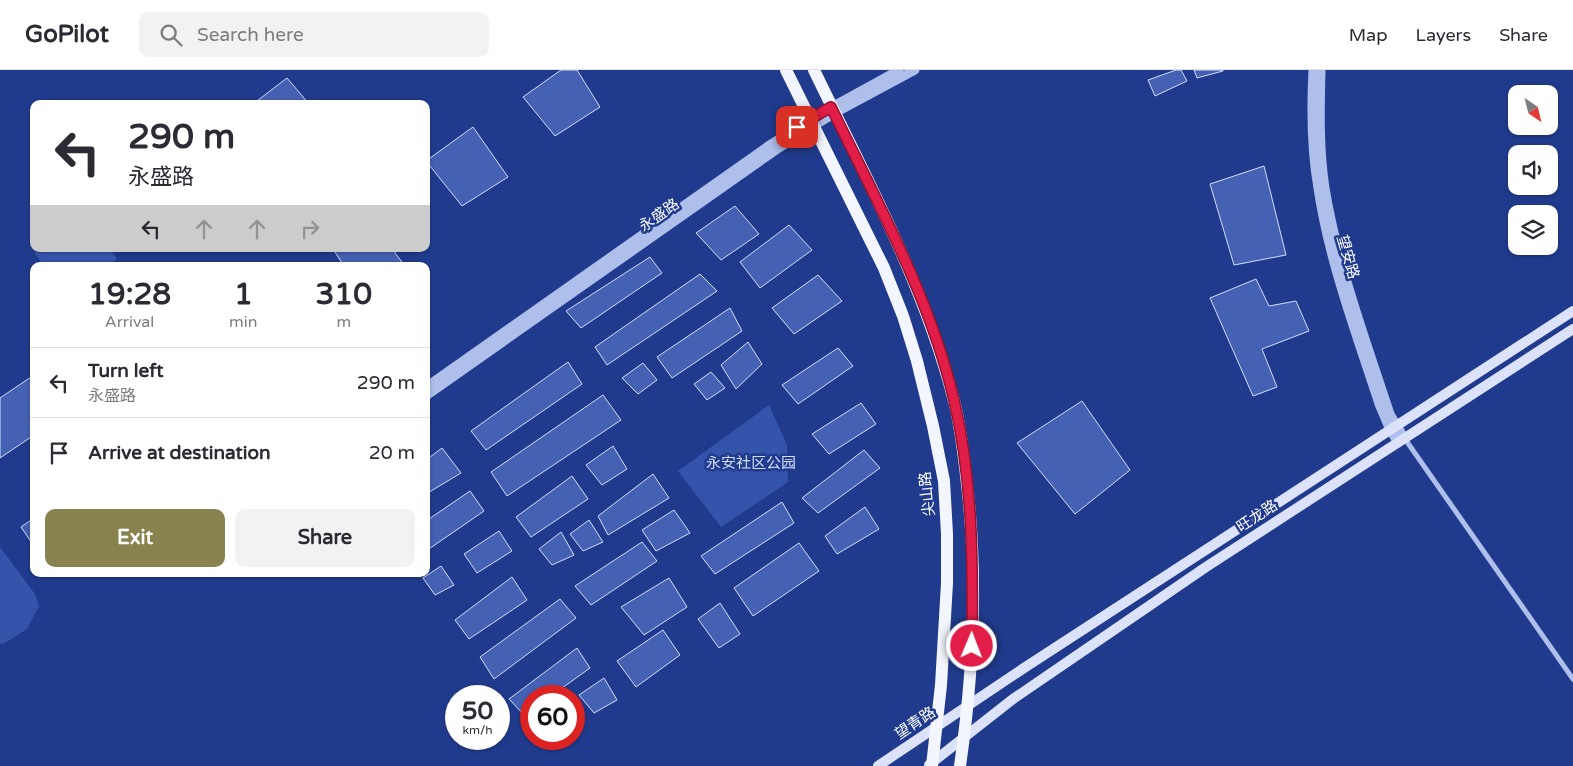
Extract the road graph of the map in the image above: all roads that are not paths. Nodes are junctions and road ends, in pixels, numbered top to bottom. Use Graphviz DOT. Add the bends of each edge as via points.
graph roads {
  1 [pos="786,70"];
  2 [pos="814,70"];
  3 [pos="899,70"];
  4 [pos="915,70"];
  5 [pos="1314,70"];
  6 [pos="1321,70"];
  7 [pos="833,110"];
  8 [pos="812,122"];
  9 [pos="1573,311"];
  10 [pos="1573,329"];
  11 [pos="430,384"];
  12 [pos="430,393"];
  13 [pos="1394,428"];
  14 [pos="1402,441"];
  15 [pos="1573,679"];
  16 [pos="968,705"];
  17 [pos="936,727"];
  18 [pos="964,738"];
  19 [pos="930,765"];
  20 [pos="878,766"];
  21 [pos="960,766"];
  1 -- 8 [label="main road, 尖山路"];
  2 -- 7 [label="main road"];
  3 -- 7 [label="street, 永盛路"];
  4 -- 7 [label="street, 永盛路"];
  5 -- 13 [label="street, 望安路" via="1313,143 1326,233 1379,404"];
  6 -- 13 [label="street, 望安路" via="1321,144 1325,187 1334,231"];
  7 -- 8 [label="street, 永盛路"];
  7 -- 16 [label="main road" via="912,275 937,342 953,398 964,458 972,538"];
  8 -- 11 [label="street, 永盛路" via="771,144"];
  8 -- 12 [label="street, 永盛路"];
  8 -- 17 [label="main road, 尖山路" via="884,268 900,308 933,426 944,481 947,544"];
  9 -- 13 [label="main road, 旺龙路"];
  10 -- 14 [label="main road, 旺龙路"];
  13 -- 14 [label="street, 望安路"];
  13 -- 16 [label="main road, 旺龙路"];
  14 -- 15 [label="street"];
  14 -- 18 [label="main road, 旺龙路" via="1206,567 1013,699"];
  16 -- 17 [label="main road, 望青路"];
  16 -- 18 [label="main road"];
  17 -- 19 [label="main road, 尖山路"];
  17 -- 20 [label="main road, 望青路"];
  18 -- 19 [label="main road"];
  18 -- 21 [label="main road"];
}
